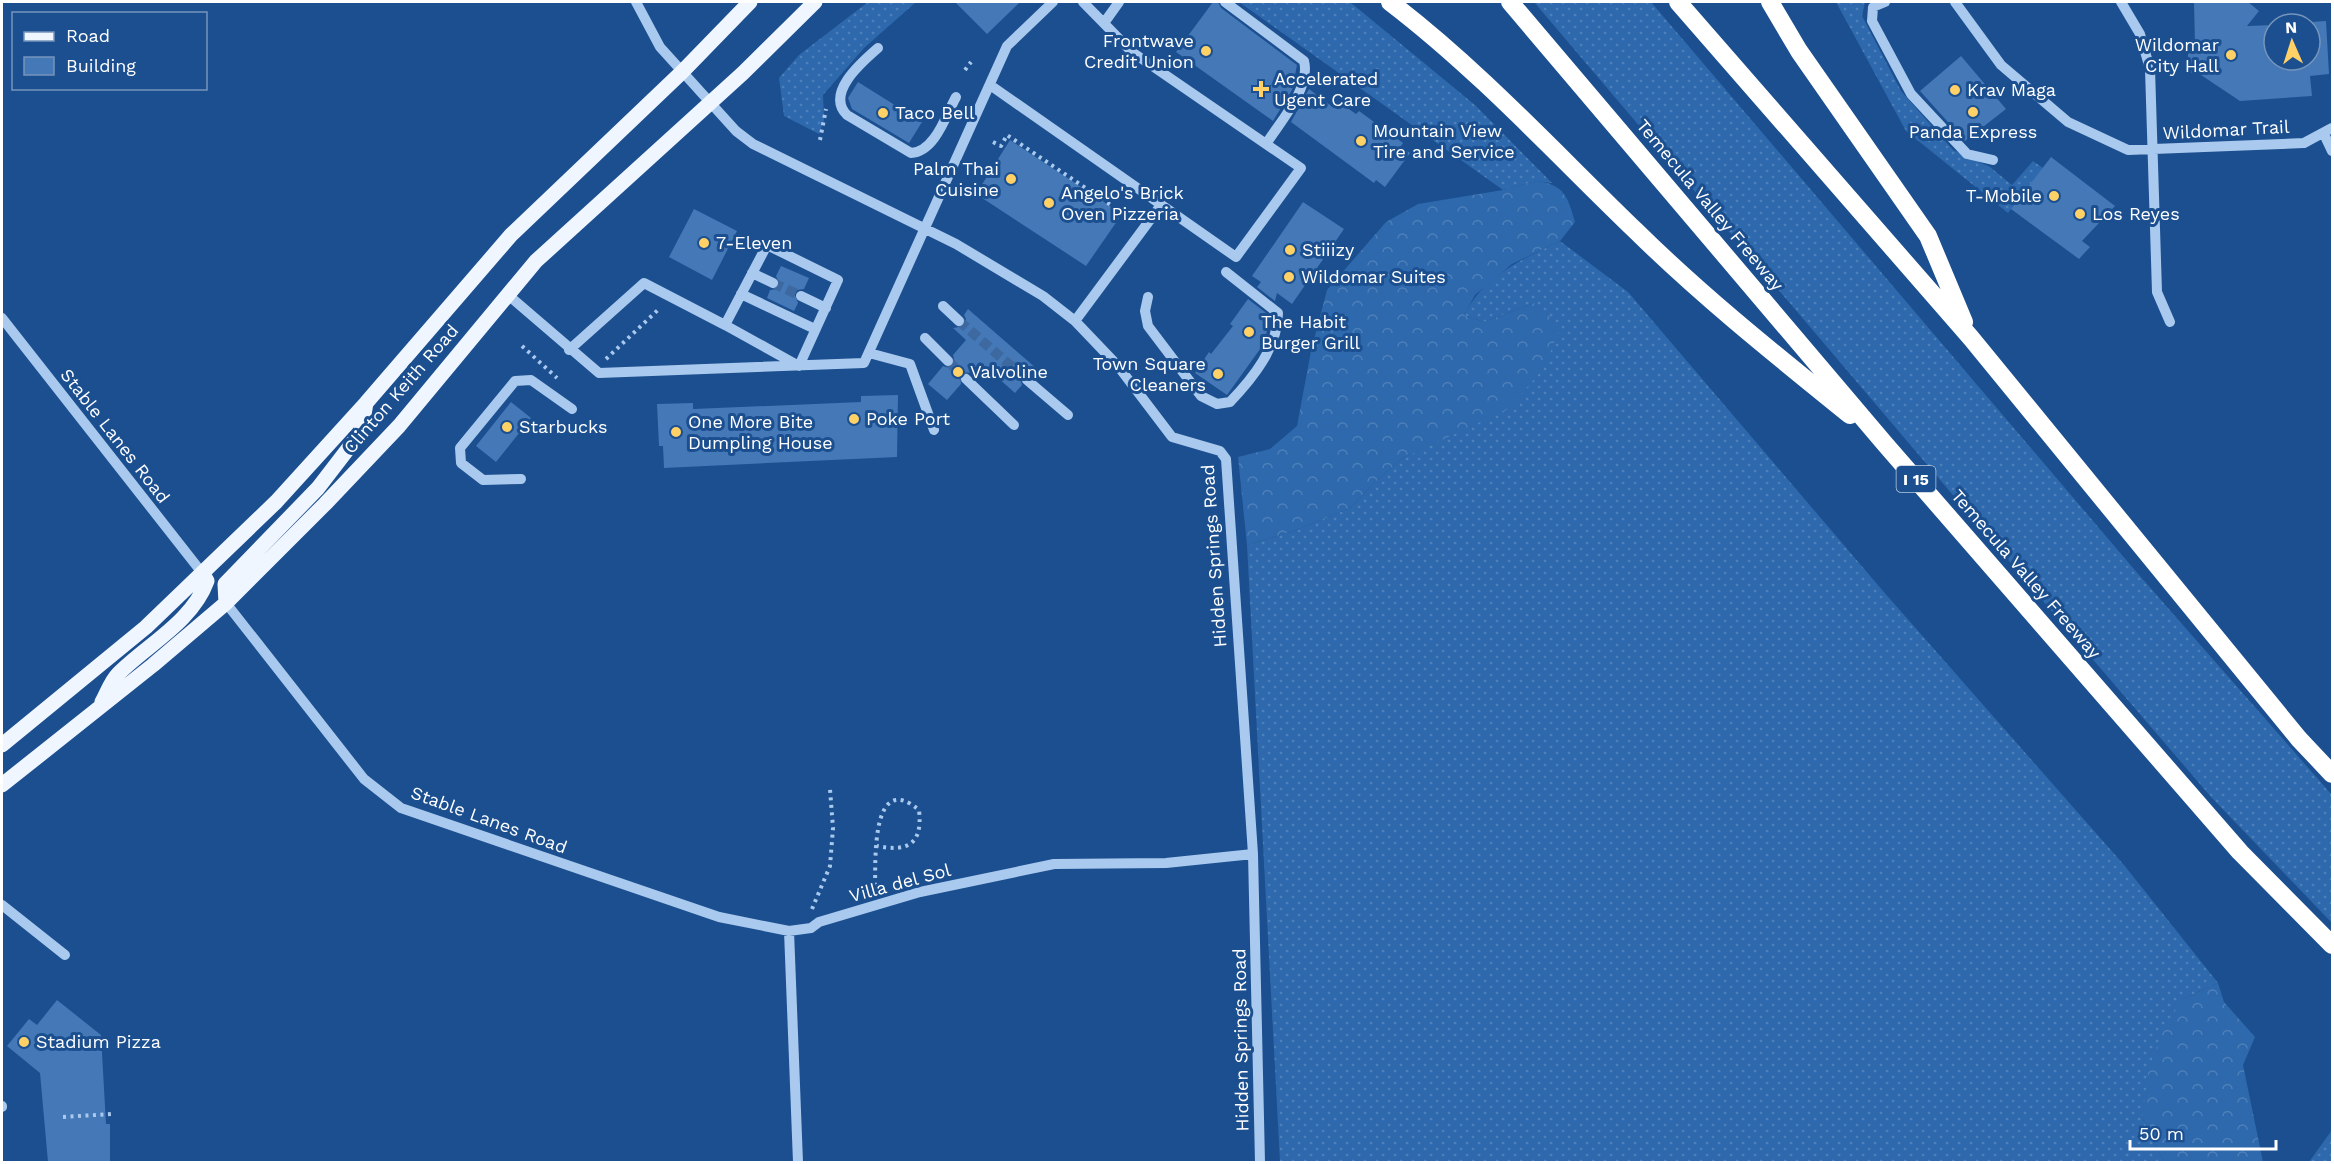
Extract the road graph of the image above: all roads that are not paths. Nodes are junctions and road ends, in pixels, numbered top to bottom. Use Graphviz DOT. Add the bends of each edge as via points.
graph roads {
  1 [pos="636,2"];
  2 [pos="750,2"];
  3 [pos="815,2"];
  4 [pos="1053,2"];
  5 [pos="1083,2"];
  6 [pos="1119,2"];
  7 [pos="1225,2"];
  8 [pos="1390,2"];
  9 [pos="1510,2"];
  10 [pos="1678,2"];
  11 [pos="1770,2"];
  12 [pos="1884,2"];
  13 [pos="1955,2"];
  14 [pos="2121,2"];
  15 [pos="1104,23"];
  16 [pos="878,48"];
  17 [pos="682,72"];
  18 [pos="990,85"];
  19 [pos="956,97"];
  20 [pos="709,102"];
  21 [pos="2328,131"];
  22 [pos="1266,144"];
  23 [pos="2154,150"];
  24 [pos="2332,151"];
  25 [pos="1993,160"];
  26 [pos="1161,205"];
  27 [pos="926,230"];
  28 [pos="1226,272"];
  29 [pos="752,273"];
  30 [pos="773,283"];
  31 [pos="507,294"];
  32 [pos="741,294"];
  33 [pos="801,296"];
  34 [pos="1148,297"];
  35 [pos="942,306"];
  36 [pos="825,308"];
  37 [pos="2,318"];
  38 [pos="959,321"];
  39 [pos="1075,321"];
  40 [pos="2170,322"];
  41 [pos="724,325"];
  42 [pos="816,329"];
  43 [pos="925,338"];
  44 [pos="1971,338"];
  45 [pos="569,350"];
  46 [pos="869,352"];
  47 [pos="948,361"];
  48 [pos="799,366"];
  49 [pos="966,379"];
  50 [pos="1027,380"];
  51 [pos="366,403"];
  52 [pos="572,409"];
  53 [pos="1068,415"];
  54 [pos="1014,425"];
  55 [pos="934,430"];
  56 [pos="1885,444"];
  57 [pos="521,479"];
  58 [pos="203,574"];
  59 [pos="226,603"];
  60 [pos="98,708"];
  61 [pos="2,745"];
  62 [pos="2332,774"];
  63 [pos="3,785"];
  64 [pos="1253,854"];
  65 [pos="2,905"];
  66 [pos="789,931"];
  67 [pos="2332,945"];
  68 [pos="64,955"];
  69 [pos="798,1162"];
  70 [pos="1260,1162"];
  1 -- 17 [label="street, Hidden Springs Road" via="660,47"];
  2 -- 17 [label="main road, Clinton Keith Road"];
  3 -- 20 [label="main road, Clinton Keith Road"];
  4 -- 18 [label="street" via="1007,46"];
  5 -- 15 [label="street"];
  6 -- 15 [label="street"];
  7 -- 22 [label="street" via="1304,61 1305,76 1295,99"];
  8 -- 56 [label="highway" via="1435,36 1499,95 1637,233 1762,344"];
  9 -- 56 [label="highway, Temecula Valley Freeway / I 15"];
  10 -- 44 [label="highway"];
  11 -- 44 [label="highway" via="1799,51 1928,236"];
  12 -- 25 [label="street" via="1873,7 1872,21 1911,94 1967,154"];
  13 -- 23 [label="street, Wildomar Trail" via="2001,65 2068,123 2128,150"];
  14 -- 23 [label="street" via="2140,34 2150,69"];
  15 -- 22 [label="street" via="1132,52"];
  16 -- 19 [label="street" via="855,69 839,97 840,107 847,115 917,153 932,141"];
  17 -- 20 [label="street, Hidden Springs Road"];
  17 -- 51 [label="main road, Clinton Keith Road" via="511,235"];
  18 -- 26 [label="street"];
  18 -- 27 [label="street"];
  20 -- 27 [label="street, Hidden Springs Road" via="753,144"];
  20 -- 31 [label="main road, Clinton Keith Road" via="536,261"];
  21 -- 23 [label="street, Wildomar Trail" via="2304,142"];
  21 -- 24 [label="street"];
  22 -- 26 [label="street" via="1301,168 1236,257"];
  23 -- 40 [label="street" via="2157,292"];
  26 -- 39 [label="street"];
  27 -- 39 [label="street, Hidden Springs Road" via="1005,272"];
  27 -- 46 [label="street"];
  28 -- 34 [label="street" via="1278,313 1278,327 1269,351 1230,402 1217,404 1202,396 1148,326"];
  29 -- 30 [label="street"];
  29 -- 32 [label="street"];
  29 -- 36 [label="street" via="767,245 838,280"];
  31 -- 45 [label="street"];
  31 -- 59 [label="main road, Clinton Keith Road" via="399,426"];
  32 -- 41 [label="street"];
  32 -- 42 [label="street"];
  33 -- 36 [label="street"];
  35 -- 38 [label="street"];
  36 -- 42 [label="street"];
  37 -- 58 [label="street, Stable Lanes Road"];
  39 -- 64 [label="street, Hidden Springs Road" via="1118,366 1172,437 1220,451 1226,459"];
  41 -- 45 [label="street" via="644,283"];
  41 -- 48 [label="street"];
  42 -- 48 [label="street"];
  43 -- 47 [label="street"];
  44 -- 62 [label="highway" via="2299,740"];
  45 -- 48 [label="street" via="598,374"];
  46 -- 48 [label="street" via="864,363"];
  46 -- 55 [label="street" via="910,364"];
  49 -- 54 [label="street"];
  50 -- 53 [label="street"];
  51 -- 58 [label="main road, Clinton Keith Road" via="276,502"];
  51 -- 59 [label="main road" via="362,432 318,488 225,584"];
  52 -- 57 [label="street" via="531,380 515,381 460,448 461,463 483,480"];
  56 -- 67 [label="highway, Temecula Valley Freeway / I 15" via="2240,852"];
  58 -- 60 [label="main road" via="207,581 191,610 116,676"];
  58 -- 61 [label="main road, Clinton Keith Road" via="146,627"];
  59 -- 60 [label="main road, Clinton Keith Road"];
  59 -- 66 [label="street, Stable Lanes Road" via="364,779 401,808 719,917"];
  60 -- 63 [label="main road, Clinton Keith Road"];
  64 -- 66 [label="street, Villa del Sol" via="1166,863 1054,864 920,892 819,922 811,928"];
  64 -- 70 [label="street, Hidden Springs Road"];
  65 -- 68 [label="street"];
  66 -- 69 [label="street"];
}
